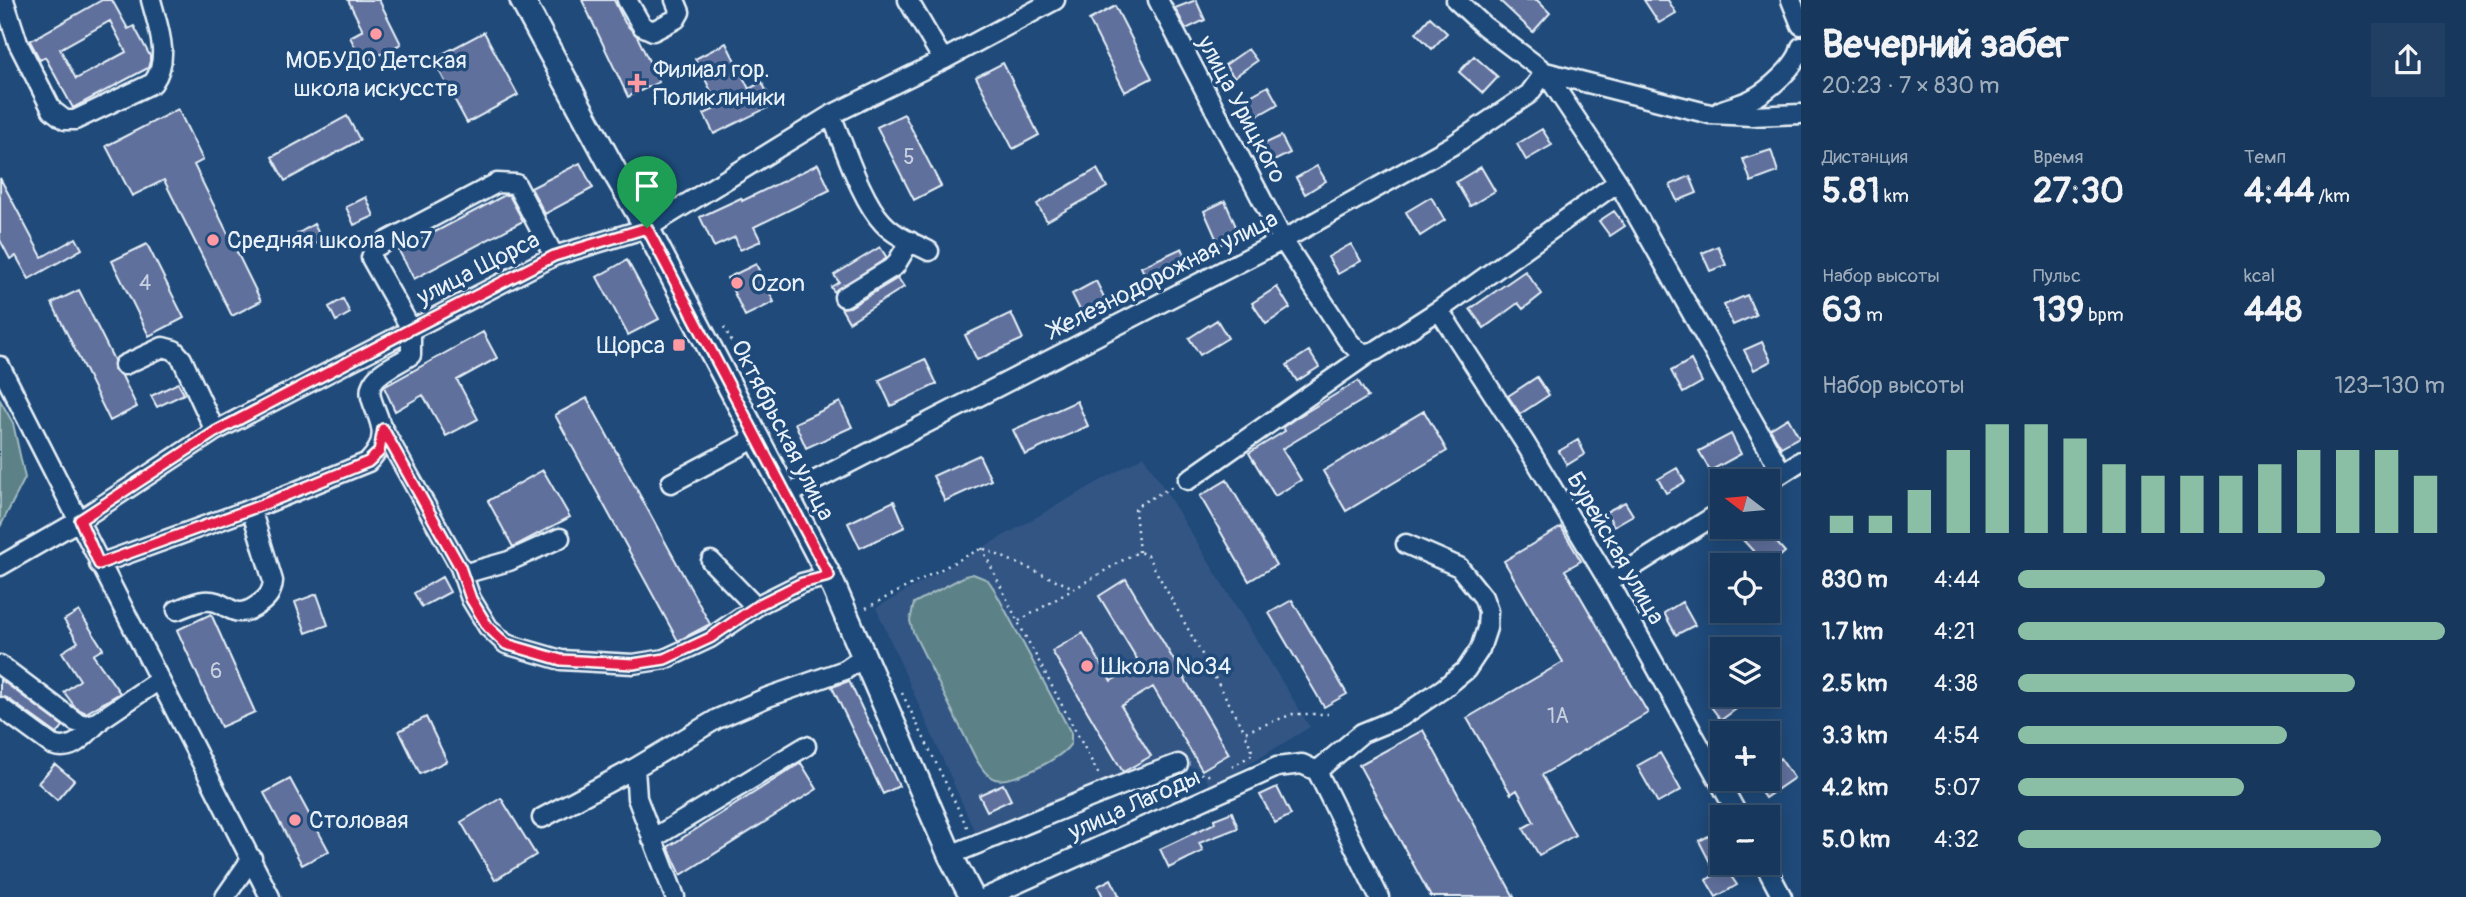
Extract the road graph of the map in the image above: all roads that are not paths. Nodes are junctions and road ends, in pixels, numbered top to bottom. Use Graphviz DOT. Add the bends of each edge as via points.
graph roads {
  1 [pos="4,0"];
  2 [pos="151,0"];
  3 [pos="522,0"];
  4 [pos="627,0"];
  5 [pos="675,0"];
  6 [pos="908,0"];
  7 [pos="1158,0"];
  8 [pos="1456,0"];
  9 [pos="1791,0"];
  10 [pos="1048,2"];
  11 [pos="1801,24"];
  12 [pos="1801,47"];
  13 [pos="943,60"];
  14 [pos="1545,72"];
  15 [pos="1710,114"];
  16 [pos="1801,114"];
  17 [pos="831,115"];
  18 [pos="1618,183"];
  19 [pos="647,228"];
  20 [pos="1283,240"];
  21 [pos="910,241"];
  22 [pos="929,251"];
  23 [pos="554,256"];
  24 [pos="844,297"];
  25 [pos="1439,310"];
  26 [pos="411,329"];
  27 [pos="1368,354"];
  28 [pos="124,365"];
  29 [pos="0,366"];
  30 [pos="383,429"];
  31 [pos="215,432"];
  32 [pos="758,437"];
  33 [pos="1801,461"];
  34 [pos="1770,469"];
  35 [pos="1780,475"];
  36 [pos="1188,480"];
  37 [pos="671,484"];
  38 [pos="787,495"];
  39 [pos="251,509"];
  40 [pos="1710,519"];
  41 [pos="80,520"];
  42 [pos="560,538"];
  43 [pos="1406,544"];
  44 [pos="710,561"];
  45 [pos="99,564"];
  46 [pos="0,566"];
  47 [pos="463,574"];
  48 [pos="829,576"];
  49 [pos="1609,582"];
  50 [pos="760,604"];
  51 [pos="177,610"];
  52 [pos="865,656"];
  53 [pos="0,665"];
  54 [pos="159,680"];
  55 [pos="0,706"];
  56 [pos="103,718"];
  57 [pos="806,746"];
  58 [pos="1178,764"];
  59 [pos="1310,767"];
  60 [pos="635,768"];
  61 [pos="1732,805"];
  62 [pos="542,818"];
  63 [pos="652,839"];
  64 [pos="950,855"];
  65 [pos="252,858"];
  66 [pos="1770,875"];
  67 [pos="225,897"];
  68 [pos="270,897"];
  69 [pos="675,897"];
  70 [pos="972,897"];
  71 [pos="987,897"];
  72 [pos="1379,897"];
  73 [pos="1782,897"];
  1 -- 2 [label="street" via="52,110 65,120 75,120 153,83 160,74 161,41"];
  3 -- 19 [label="main road, Октябрьская улица"];
  4 -- 5 [label="street" via="642,26 653,30 676,19 680,12"];
  6 -- 13 [label="street"];
  7 -- 20 [label="street, улица Урицкого"];
  8 -- 14 [label="street"];
  9 -- 11 [label="street"];
  10 -- 13 [label="street, улица Щорса"];
  12 -- 15 [label="street" via="1780,78 1752,99"];
  13 -- 17 [label="street, улица Щорса"];
  14 -- 15 [label="street"];
  14 -- 18 [label="street"];
  14 -- 20 [label="street, Железнодорожная улица" via="1529,94 1453,145"];
  15 -- 16 [label="street"];
  17 -- 19 [label="street, улица Щорса"];
  17 -- 21 [label="street" via="871,207 883,223"];
  18 -- 25 [label="street"];
  18 -- 34 [label="street"];
  19 -- 23 [label="street, улица Щорса"];
  19 -- 32 [label="main road, Октябрьская улица"];
  20 -- 27 [label="street, улица Урицкого" via="1346,339 1358,352"];
  20 -- 38 [label="street, Железнодорожная улица"];
  21 -- 22 [label="street"];
  21 -- 24 [label="street" via="895,266"];
  23 -- 26 [label="street, улица Щорса"];
  23 -- 26 [label="street" via="516,184 497,183 374,247 371,258 375,267"];
  25 -- 27 [label="street"];
  25 -- 49 [label="street, Бурейская улица"];
  26 -- 30 [label="street" via="411,355 378,376 371,387"];
  26 -- 31 [label="street, улица Щорса"];
  27 -- 36 [label="street"];
  28 -- 31 [label="street" via="163,347 174,350"];
  29 -- 41 [label="street"];
  30 -- 39 [label="street" via="379,452 368,462"];
  30 -- 47 [label="street"];
  31 -- 41 [label="street, улица Щорса"];
  32 -- 37 [label="street"];
  32 -- 38 [label="main road, Октябрьская улица"];
  33 -- 35 [label="street"];
  38 -- 48 [label="main road, Октябрьская улица"];
  39 -- 45 [label="street"];
  39 -- 51 [label="street" via="272,591 247,613 204,601"];
  40 -- 49 [label="street"];
  41 -- 45 [label="street"];
  41 -- 46 [label="street, улица Щорса"];
  42 -- 47 [label="street" via="509,561"];
  43 -- 59 [label="street" via="1459,567 1483,597 1488,611 1480,649 1466,670 1401,718 1362,733"];
  44 -- 50 [label="street" via="746,600"];
  45 -- 54 [label="street"];
  47 -- 50 [label="street" via="488,627 506,644 561,660 633,664 665,659 710,638"];
  48 -- 50 [label="street" via="802,583"];
  48 -- 52 [label="main road, Октябрьская улица"];
  49 -- 61 [label="street, Бурейская улица"];
  52 -- 60 [label="street" via="845,670 717,719"];
  52 -- 64 [label="main road, Октябрьская улица"];
  53 -- 56 [label="street" via="76,722 86,725"];
  54 -- 56 [label="street"];
  54 -- 65 [label="street"];
  55 -- 56 [label="street" via="62,749 74,746"];
  57 -- 63 [label="street"];
  58 -- 64 [label="street"];
  59 -- 71 [label="street, улица Лагоды" via="1277,767"];
  59 -- 72 [label="street"];
  60 -- 62 [label="street"];
  60 -- 63 [label="street" via="637,798"];
  63 -- 69 [label="street"];
  64 -- 70 [label="main road, Октябрьская улица"];
  65 -- 67 [label="street"];
  65 -- 68 [label="street"];
  66 -- 73 [label="street"];
}
